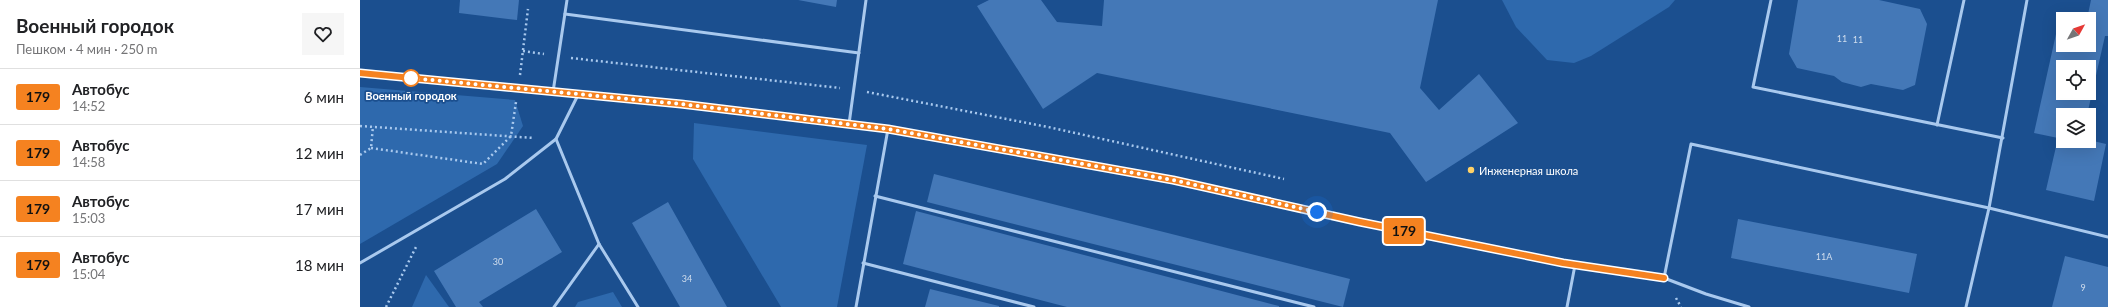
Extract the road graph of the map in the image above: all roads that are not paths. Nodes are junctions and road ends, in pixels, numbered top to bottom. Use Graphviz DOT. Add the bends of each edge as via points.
graph roads {
  1 [pos="567,0"];
  2 [pos="866,0"];
  3 [pos="1771,0"];
  4 [pos="1964,0"];
  5 [pos="2027,0"];
  6 [pos="565,14"];
  7 [pos="859,53"];
  8 [pos="360,73"];
  9 [pos="553,92"];
  10 [pos="578,94"];
  11 [pos="849,124"];
  12 [pos="1937,125"];
  13 [pos="888,129"];
  14 [pos="2003,138"];
  15 [pos="556,139"];
  16 [pos="875,196"];
  17 [pos="1989,208"];
  18 [pos="2108,237"];
  19 [pos="599,244"];
  20 [pos="360,262"];
  21 [pos="863,263"];
  22 [pos="1575,265"];
  23 [pos="1664,278"];
  24 [pos="554,307"];
  25 [pos="638,307"];
  26 [pos="856,307"];
  27 [pos="1034,307"];
  28 [pos="1314,307"];
  29 [pos="1567,307"];
  30 [pos="1749,307"];
  31 [pos="1966,307"];
  1 -- 6 [label="lane"];
  2 -- 7 [label="lane"];
  3 -- 12 [label="lane" via="1753,87"];
  4 -- 12 [label="lane"];
  5 -- 14 [label="lane"];
  6 -- 7 [label="lane"];
  6 -- 9 [label="lane"];
  7 -- 11 [label="lane"];
  8 -- 9 [label="street"];
  9 -- 10 [label="street"];
  10 -- 11 [label="street"];
  10 -- 15 [label="lane"];
  11 -- 13 [label="street"];
  12 -- 14 [label="lane"];
  13 -- 16 [label="lane"];
  13 -- 22 [label="street" via="1173,180 1360,222"];
  14 -- 17 [label="lane"];
  15 -- 19 [label="lane"];
  15 -- 20 [label="lane" via="505,179 427,226"];
  16 -- 21 [label="lane"];
  16 -- 28 [label="lane"];
  17 -- 18 [label="lane"];
  17 -- 23 [label="lane" via="1691,144"];
  17 -- 31 [label="lane"];
  19 -- 24 [label="lane"];
  19 -- 25 [label="lane"];
  21 -- 26 [label="lane"];
  21 -- 27 [label="lane"];
  22 -- 23 [label="street"];
  22 -- 29 [label="lane"];
  23 -- 30 [label="lane"];
}
